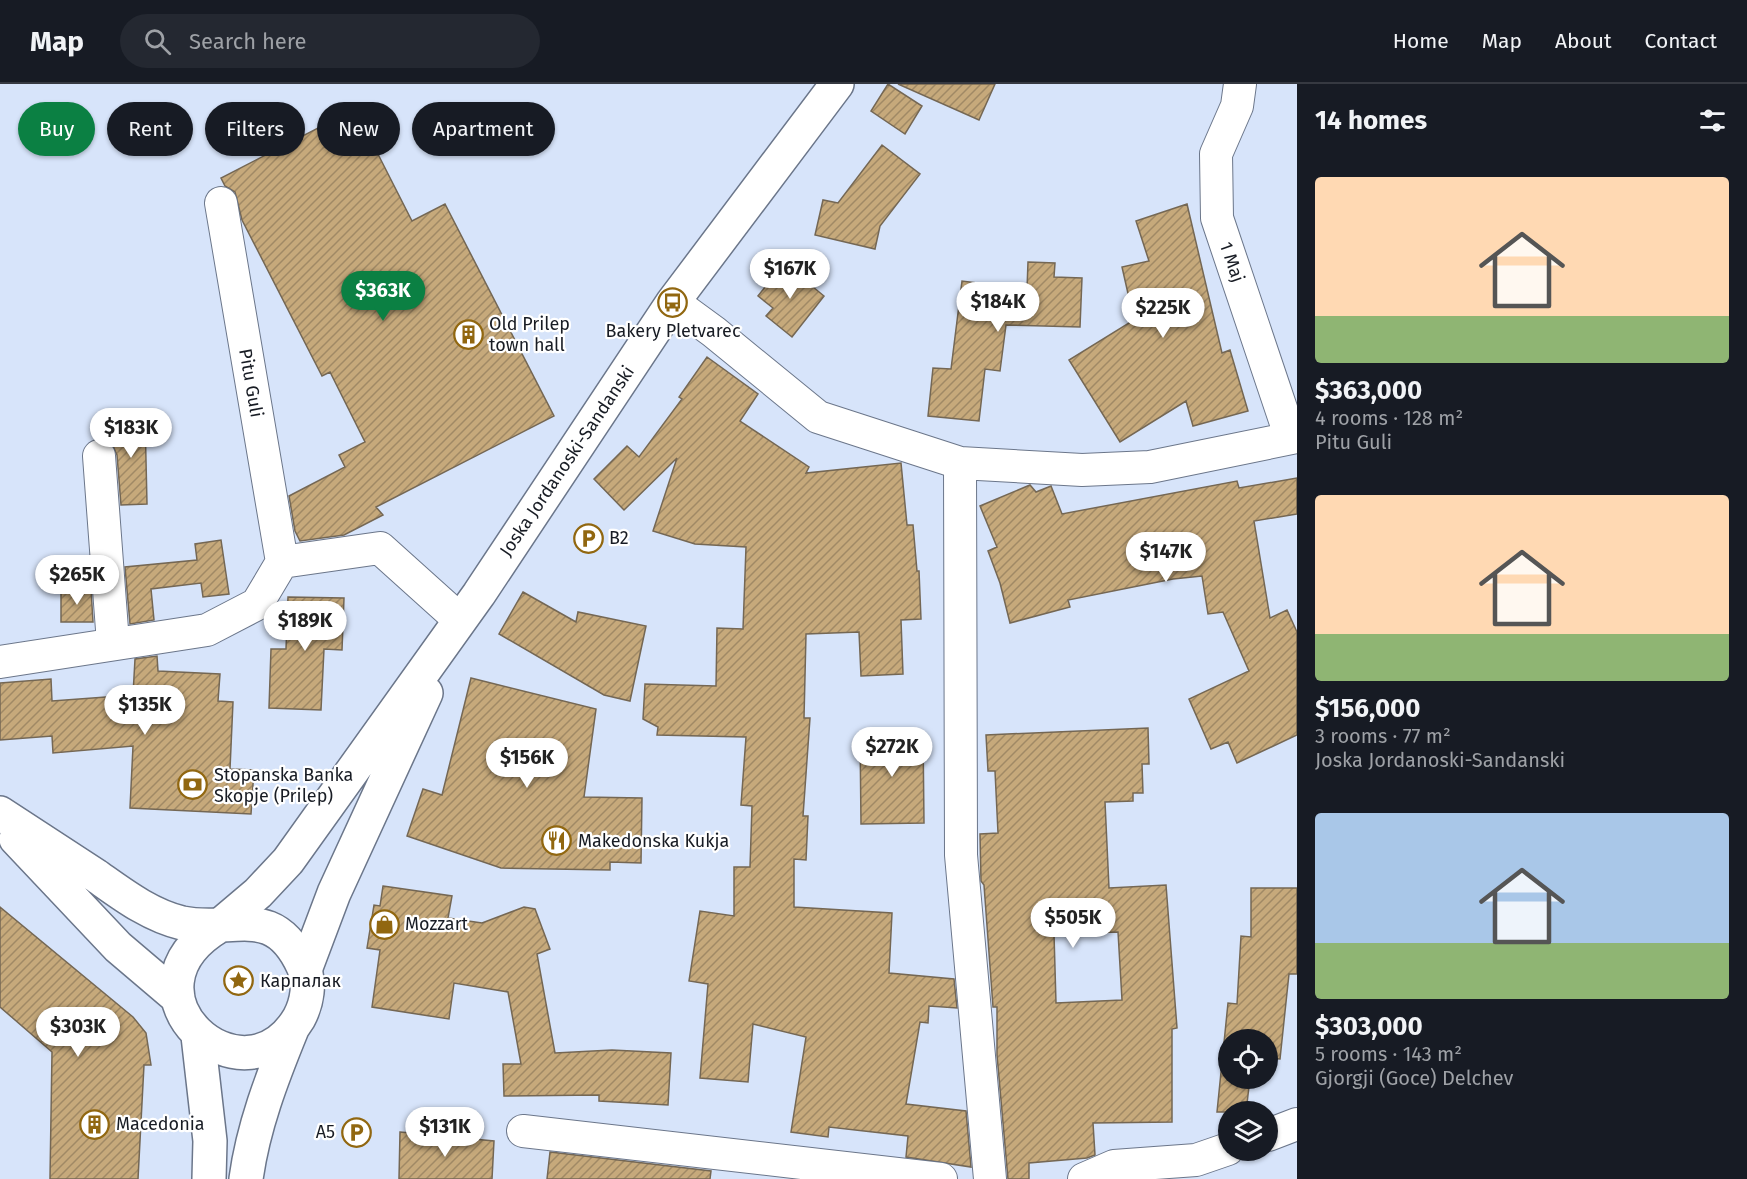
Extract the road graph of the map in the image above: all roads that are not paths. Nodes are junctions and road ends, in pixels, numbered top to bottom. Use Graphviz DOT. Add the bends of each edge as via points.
graph roads {
  1 [pos="1240,84"];
  2 [pos="830,90"];
  3 [pos="220,204"];
  4 [pos="674,302"];
  5 [pos="1294,438"];
  6 [pos="99,456"];
  7 [pos="960,463"];
  8 [pos="282,562"];
  9 [pos="460,620"];
  10 [pos="112,643"];
  11 [pos="0,662"];
  12 [pos="0,813"];
  13 [pos="0,822"];
  14 [pos="219,926"];
  15 [pos="305,970"];
  16 [pos="178,998"];
  17 [pos="292,1029"];
  18 [pos="198,1035"];
  19 [pos="1297,1124"];
  20 [pos="523,1131"];
  21 [pos="1278,1131"];
  22 [pos="1218,1152"];
  23 [pos="209,1179"];
  24 [pos="246,1179"];
  25 [pos="941,1179"];
  26 [pos="990,1179"];
  27 [pos="1084,1179"];
  1 -- 5 [label="street, 1 Maj" via="1237,106 1216,154 1217,218"];
  2 -- 4 [label="street, Joska Jordanoski-Sandanski"];
  3 -- 8 [label="street, Pitu Guli"];
  4 -- 7 [label="street" via="818,417"];
  4 -- 9 [label="street, Joska Jordanoski-Sandanski"];
  5 -- 7 [label="street" via="1150,467 1082,470"];
  6 -- 10 [label="street"];
  7 -- 26 [label="street" via="961,855"];
  8 -- 9 [label="street" via="380,548"];
  8 -- 10 [label="street" via="257,604 207,630"];
  9 -- 14 [label="street, Joska Jordanoski-Sandanski" via="288,861"];
  9 -- 15 [label="street, Joska Jordanoski-Sandanski" via="334,893"];
  10 -- 11 [label="street"];
  12 -- 14 [label="street" via="148,910 182,922"];
  13 -- 16 [label="street" via="118,947"];
  14 -- 15 [label="street" via="241,922 262,925 281,935 296,951"];
  14 -- 16 [label="street" via="200,938 186,955 178,976"];
  15 -- 17 [label="street" via="307,991"];
  16 -- 18 [label="street" via="185,1019"];
  17 -- 18 [label="street" via="276,1043 256,1051 216,1047"];
  17 -- 24 [label="street" via="250,1149"];
  18 -- 23 [label="street" via="210,1141"];
  19 -- 21 [label="street"];
  20 -- 25 [label="street"];
  22 -- 27 [label="street" via="1196,1160 1113,1166"];
}
